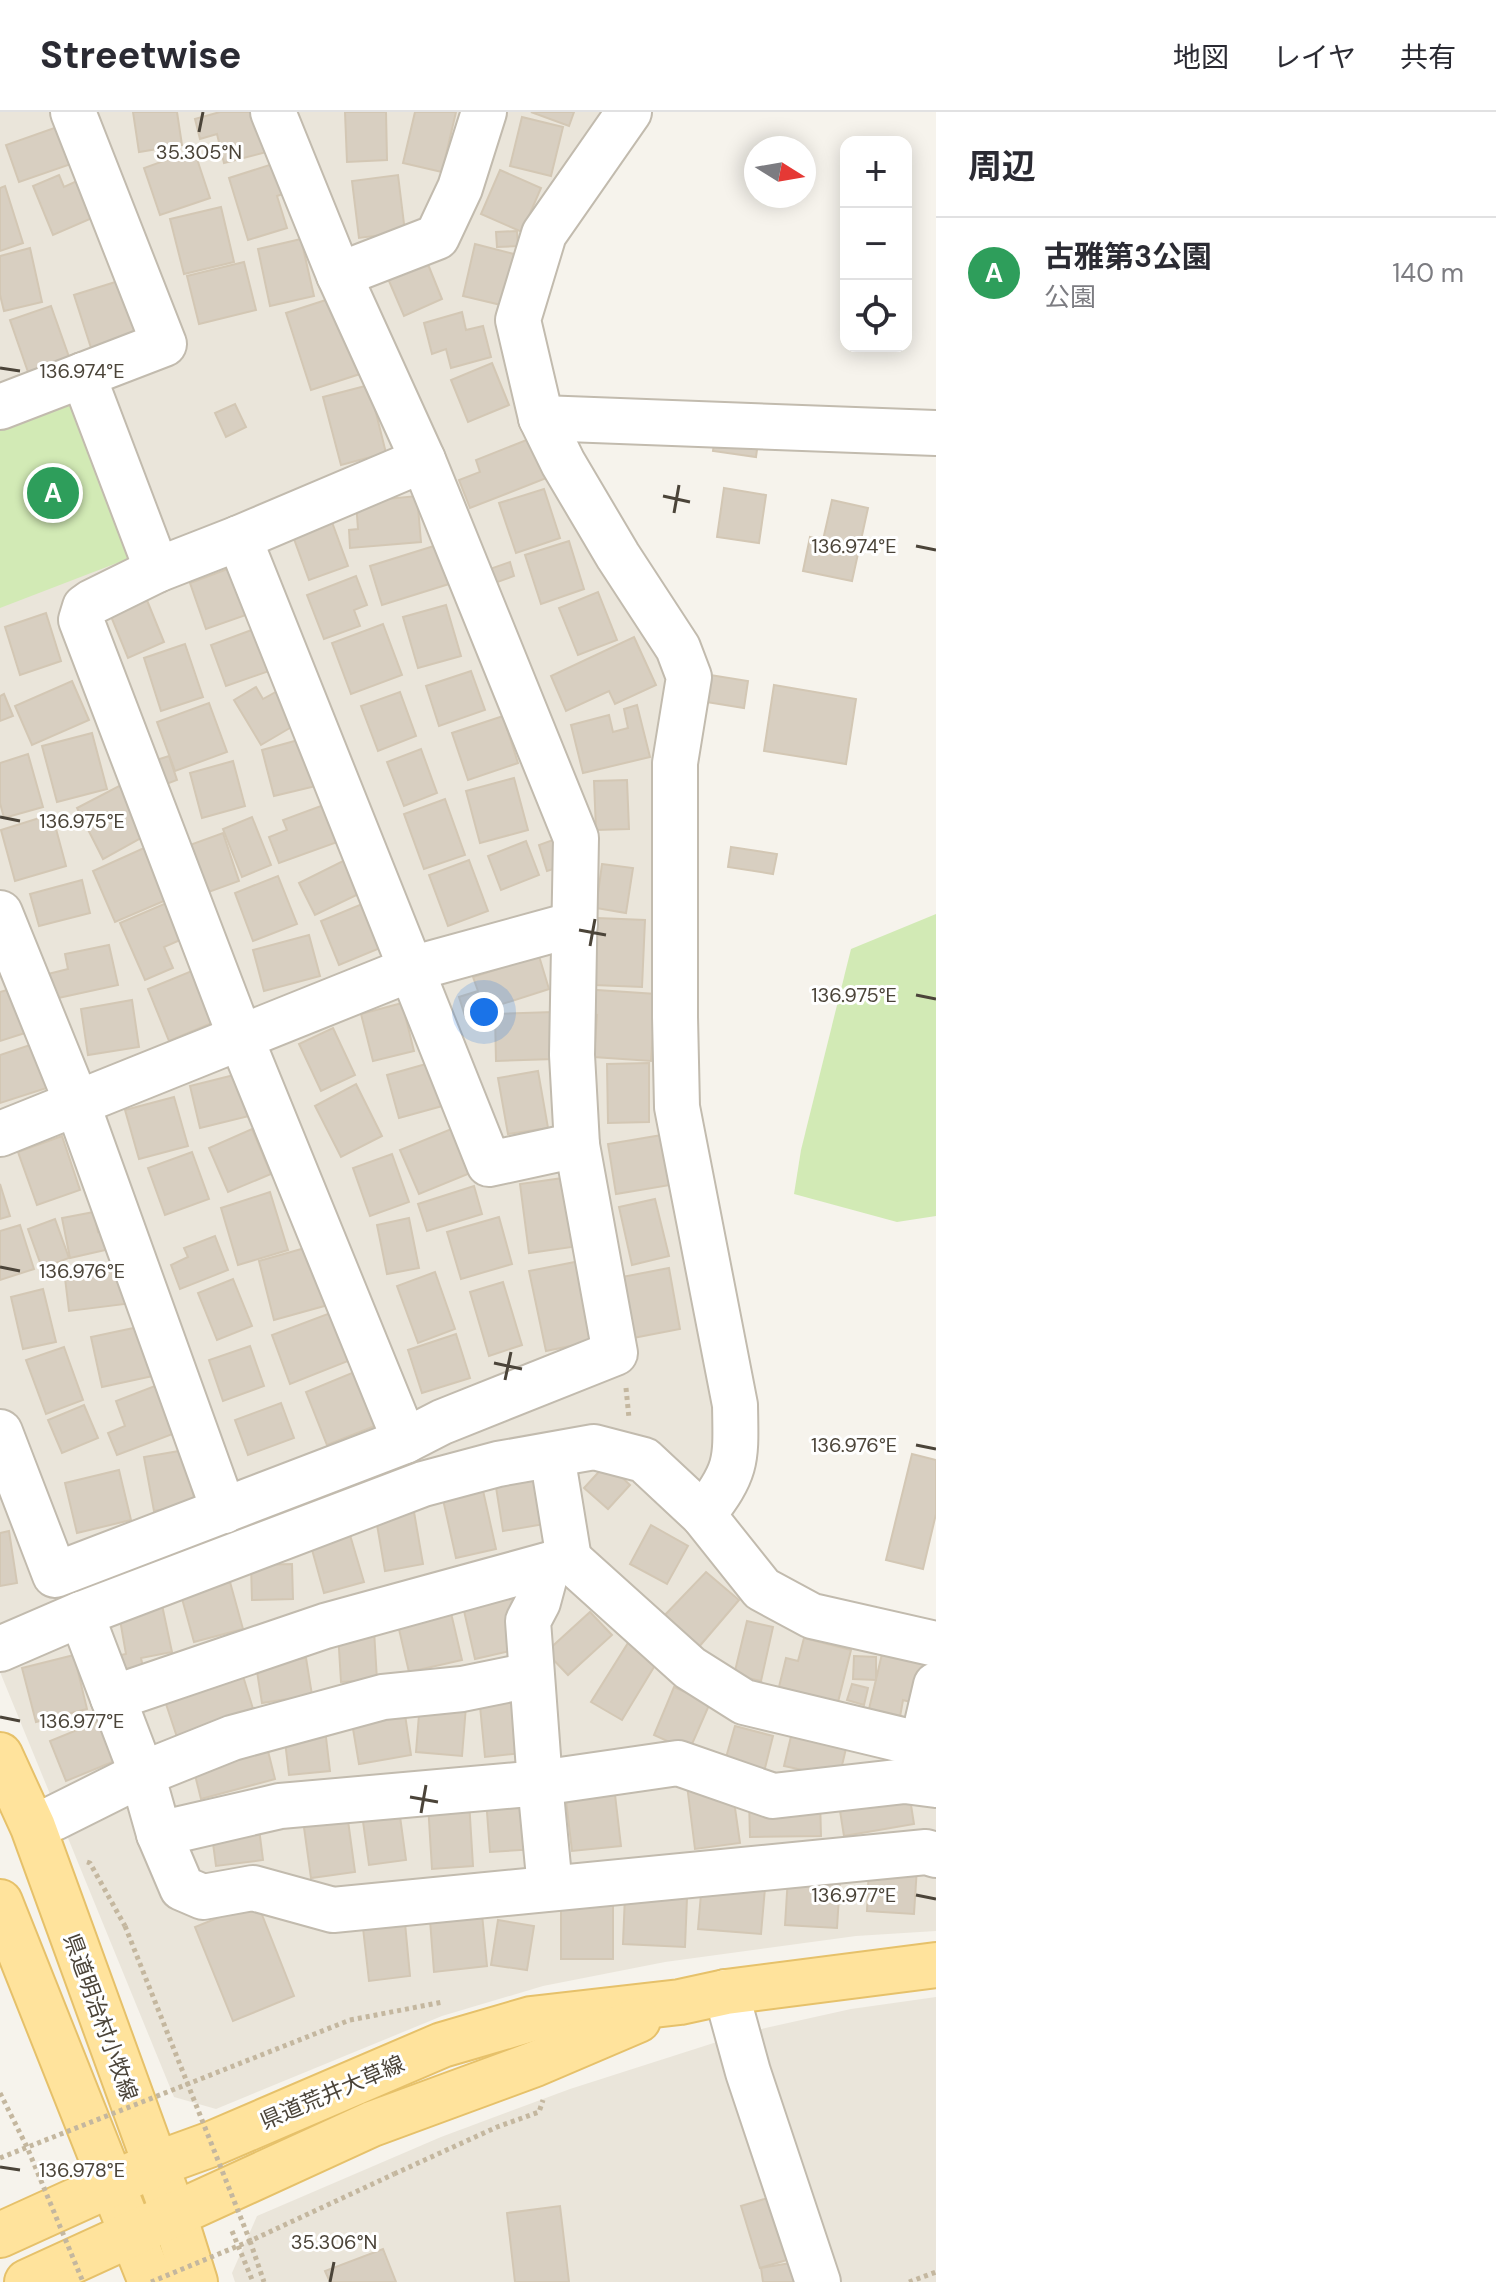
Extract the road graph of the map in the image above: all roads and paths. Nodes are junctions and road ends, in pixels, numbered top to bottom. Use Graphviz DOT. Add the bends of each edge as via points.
graph roads {
  1 [pos="73,112"];
  2 [pos="273,112"];
  3 [pos="484,112"];
  4 [pos="629,112"];
  5 [pos="339,275"];
  6 [pos="83,375"];
  7 [pos="0,407"];
  8 [pos="541,418"];
  9 [pos="936,433"];
  10 [pos="423,460"];
  11 [pos="239,538"];
  12 [pos="157,570"];
  13 [pos="0,913"];
  14 [pos="575,924"];
  15 [pos="411,969"];
  16 [pos="240,1036"];
  17 [pos="77,1103"];
  18 [pos="0,1134"];
  19 [pos="577,1145"];
  20 [pos="615,1353"];
  21 [pos="630,1420"];
  22 [pos="0,1432"];
  23 [pos="405,1441"];
  24 [pos="552,1455"];
  25 [pos="224,1511"];
  26 [pos="703,1515"];
  27 [pos="558,1562"];
  28 [pos="81,1614"];
  29 [pos="936,1644"];
  30 [pos="0,1649"];
  31 [pos="531,1675"];
  32 [pos="936,1685"];
  33 [pos="113,1698"];
  34 [pos="929,1746"];
  35 [pos="0,1755"];
  36 [pos="142,1774"];
  37 [pos="540,1783"];
  38 [pos="936,1788"];
  39 [pos="54,1818"];
  40 [pos="159,1834"];
  41 [pos="931,1853"];
  42 [pos="80,1860"];
  43 [pos="550,1888"];
  44 [pos="0,1902"];
  45 [pos="936,1965"];
  46 [pos="726,1992"];
  47 [pos="680,2002"];
  48 [pos="350,2020"];
  49 [pos="186,2084"];
  50 [pos="547,2090"];
  51 [pos="0,2093"];
  52 [pos="27,2147"];
  53 [pos="0,2158"];
  54 [pos="154,2165"];
  55 [pos="114,2185"];
  56 [pos="174,2215"];
  57 [pos="232,2231"];
  58 [pos="133,2234"];
  59 [pos="0,2235"];
  60 [pos="250,2241"];
  61 [pos="936,2272"];
  62 [pos="27,2282"];
  63 [pos="83,2282"];
  64 [pos="151,2282"];
  65 [pos="195,2282"];
  66 [pos="253,2282"];
  67 [pos="264,2282"];
  68 [pos="818,2282"];
  69 [pos="909,2282"];
  1 -- 6 [label="street" via="164,344"];
  2 -- 5 [label="street"];
  3 -- 5 [label="street" via="460,188 437,237"];
  4 -- 8 [label="street" via="544,234 518,320"];
  5 -- 10 [label="street"];
  6 -- 7 [label="street"];
  6 -- 12 [label="street"];
  8 -- 9 [label="street"];
  8 -- 26 [label="street" via="610,543 678,648 689,677 675,763 677,1107 735,1405 736,1449 732,1475"];
  10 -- 11 [label="street"];
  10 -- 14 [label="street" via="576,838"];
  11 -- 12 [label="street"];
  11 -- 15 [label="street"];
  12 -- 16 [label="street" via="92,602 81,620"];
  13 -- 17 [label="street"];
  14 -- 15 [label="street"];
  14 -- 19 [label="street" via="572,1055"];
  15 -- 16 [label="street"];
  15 -- 19 [label="street" via="489,1164"];
  16 -- 17 [label="street"];
  16 -- 23 [label="street"];
  17 -- 18 [label="street"];
  17 -- 25 [label="street"];
  19 -- 20 [label="street"];
  20 -- 21 [label="path"];
  20 -- 23 [label="street"];
  22 -- 25 [label="street" via="55,1575"];
  23 -- 25 [label="street"];
  24 -- 26 [label="street" via="594,1447 644,1460"];
  24 -- 27 [label="street"];
  24 -- 28 [label="street" via="423,1484"];
  26 -- 29 [label="street" via="762,1589 812,1616"];
  27 -- 31 [label="street" via="528,1621"];
  27 -- 33 [label="street" via="325,1626"];
  27 -- 34 [label="street" via="690,1668 744,1702"];
  28 -- 30 [label="street"];
  28 -- 33 [label="street"];
  31 -- 36 [label="street" via="383,1697 232,1738"];
  31 -- 37 [label="street"];
  32 -- 34 [label="street"];
  33 -- 36 [label="street"];
  35 -- 54 [label="main road, 県道明治村小牧線" via="33,1827"];
  36 -- 39 [label="street"];
  36 -- 40 [label="street"];
  37 -- 38 [label="street" via="678,1763 773,1796 905,1781"];
  37 -- 40 [label="street" via="280,1806"];
  37 -- 43 [label="street"];
  38 -- 41 [label="street"];
  40 -- 43 [label="street" via="182,1888 203,1897 253,1888 333,1910"];
  41 -- 43 [label="street"];
  42 -- 49 [label="path, bridge" via="90,1863 125,1926"];
  44 -- 55 [label="main road"];
  45 -- 46 [label="main road, 県道荒井大草線"];
  46 -- 47 [label="main road, 県道荒井大草線"];
  46 -- 68 [label="street"];
  47 -- 54 [label="main road, 県道荒井大草線" via="531,2019 442,2045"];
  47 -- 56 [label="main road, 県道荒井大草線" via="535,2064 372,2124"];
  48 -- 49 [label="path, bridge"];
  49 -- 52 [label="path, bridge"];
  49 -- 60 [label="path, bridge"];
  50 -- 60 [label="path, bridge" via="539,2112"];
  51 -- 52 [label="path, bridge"];
  52 -- 53 [label="path, bridge"];
  52 -- 63 [label="path, bridge"];
  54 -- 55 [label="main road, 県道荒井大草線"];
  54 -- 56 [label="main road, 県道明治村小牧線"];
  55 -- 58 [label="main road"];
  55 -- 59 [label="main road, 県道荒井大草線"];
  56 -- 58 [label="main road, 県道荒井大草線"];
  56 -- 65 [label="main road, 県道明治村小牧線"];
  57 -- 66 [label="path"];
  58 -- 62 [label="main road, 県道荒井大草線"];
  58 -- 64 [label="main road"];
  60 -- 64 [label="path, bridge"];
  60 -- 67 [label="path"];
  61 -- 69 [label="path"];
}
